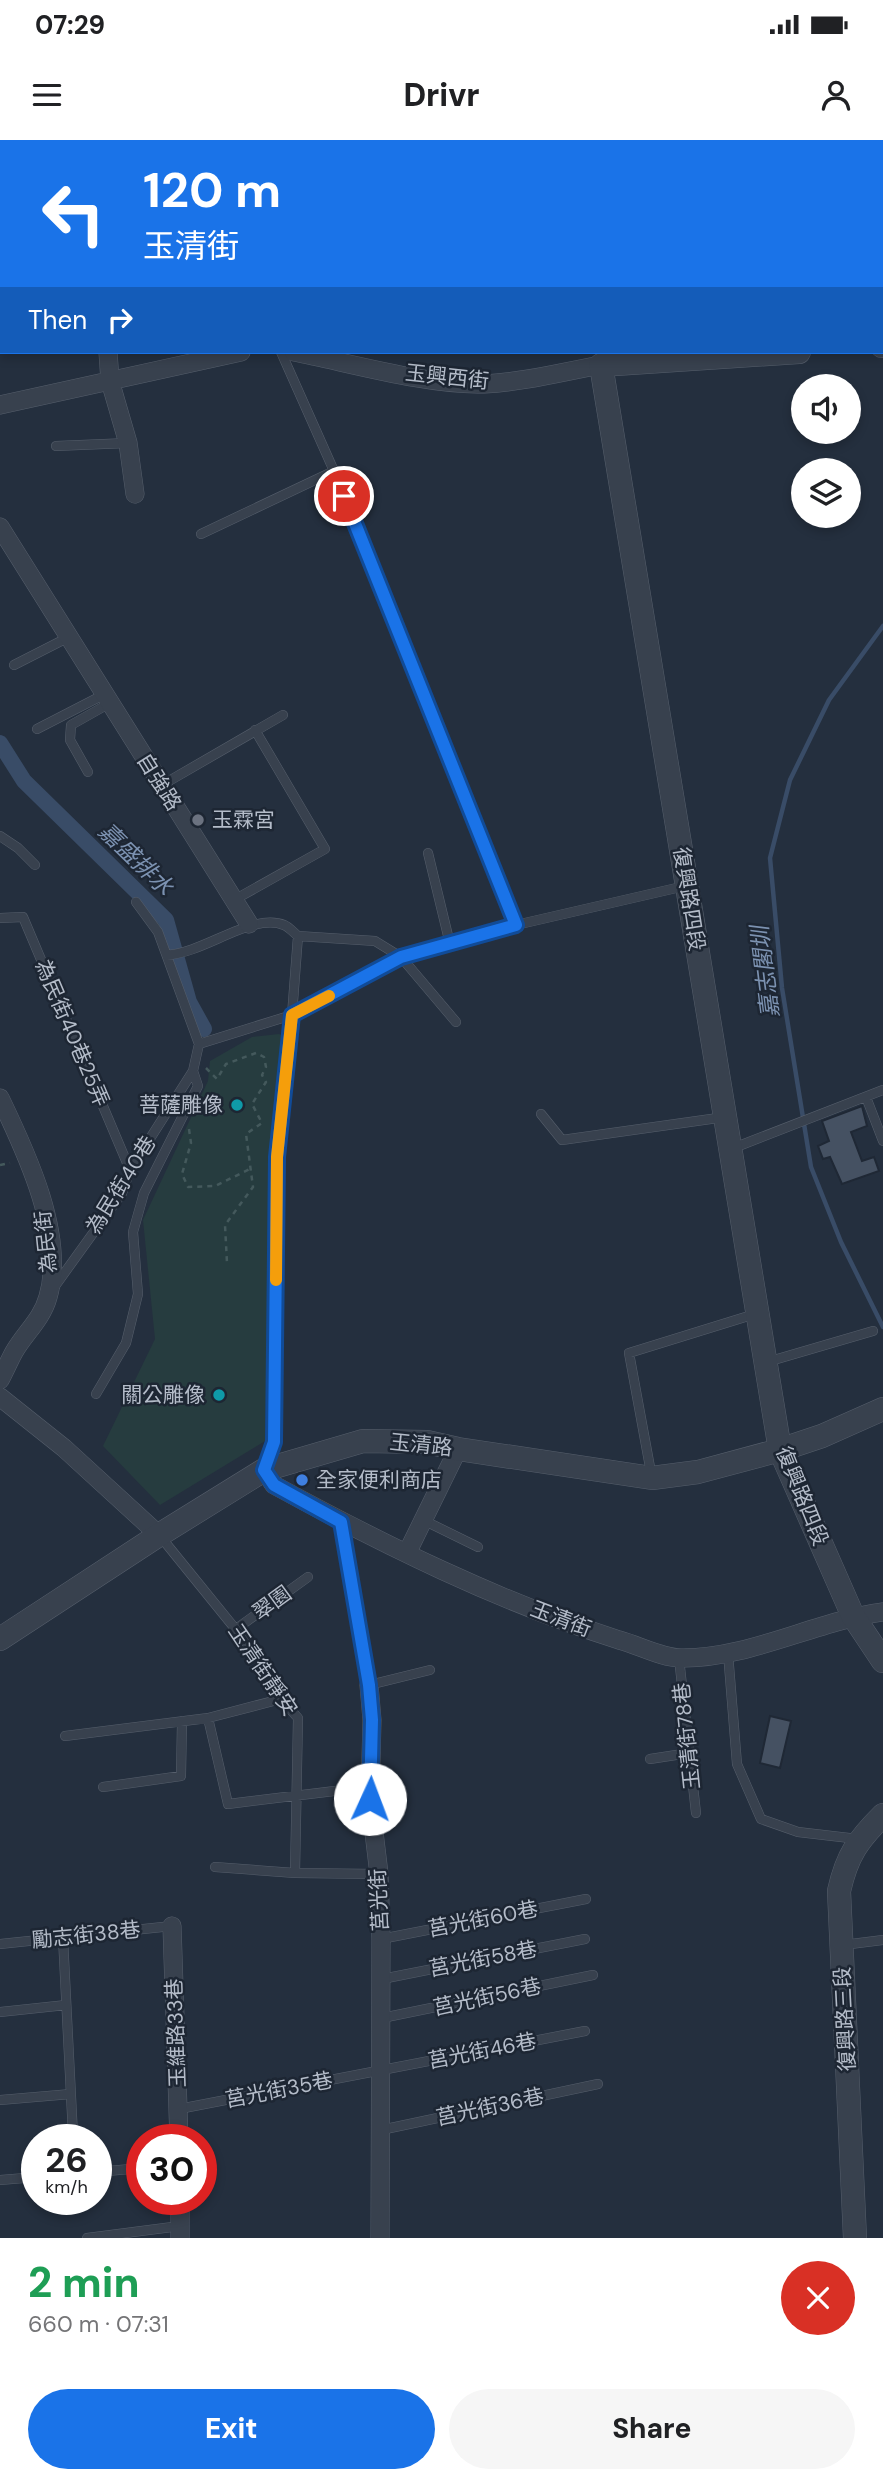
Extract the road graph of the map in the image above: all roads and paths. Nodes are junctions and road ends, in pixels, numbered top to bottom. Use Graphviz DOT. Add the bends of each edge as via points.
graph roads {
  1 [pos="108,354"];
  2 [pos="232,354"];
  3 [pos="282,354"];
  4 [pos="304,354"];
  5 [pos="733,354"];
  6 [pos="600,358"];
  7 [pos="110,381"];
  8 [pos="0,405"];
  9 [pos="128,443"];
  10 [pos="56,446"];
  11 [pos="334,471"];
  12 [pos="135,494"];
  13 [pos="0,527"];
  14 [pos="201,534"];
  15 [pos="69,637"];
  16 [pos="13,665"];
  17 [pos="108,699"];
  18 [pos="283,715"];
  19 [pos="37,729"];
  20 [pos="255,730"];
  21 [pos="88,772"];
  22 [pos="162,785"];
  23 [pos="0,836"];
  24 [pos="428,853"];
  25 [pos="35,865"];
  26 [pos="686,886"];
  27 [pos="234,900"];
  28 [pos="136,902"];
  29 [pos="0,918"];
  30 [pos="249,924"];
  31 [pos="516,925"];
  32 [pos="298,936"];
  33 [pos="450,944"];
  34 [pos="167,955"];
  35 [pos="401,957"];
  36 [pos="292,1015"];
  37 [pos="456,1022"];
  38 [pos="199,1044"];
  39 [pos="196,1058"];
  40 [pos="194,1072"];
  41 [pos="883,1090"];
  42 [pos="866,1097"];
  43 [pos="0,1098"];
  44 [pos="541,1114"];
  45 [pos="725,1117"];
  46 [pos="190,1129"];
  47 [pos="883,1141"];
  48 [pos="730,1149"];
  49 [pos="9,1163"];
  50 [pos="0,1165"];
  51 [pos="250,1169"];
  52 [pos="130,1170"];
  53 [pos="226,1263"];
  54 [pos="48,1297"];
  55 [pos="757,1314"];
  56 [pos="873,1331"];
  57 [pos="766,1362"];
  58 [pos="0,1380"];
  59 [pos="96,1394"];
  60 [pos="0,1397"];
  61 [pos="883,1409"];
  62 [pos="458,1449"];
  63 [pos="780,1450"];
  64 [pos="264,1470"];
  65 [pos="652,1478"];
  66 [pos="423,1520"];
  67 [pos="341,1522"];
  68 [pos="159,1535"];
  69 [pos="478,1547"];
  70 [pos="407,1553"];
  71 [pos="308,1577"];
  72 [pos="883,1612"];
  73 [pos="853,1616"];
  74 [pos="236,1629"];
  75 [pos="0,1639"];
  76 [pos="728,1653"];
  77 [pos="679,1658"];
  78 [pos="883,1661"];
  79 [pos="430,1670"];
  80 [pos="369,1685"];
  81 [pos="281,1699"];
  82 [pos="208,1717"];
  83 [pos="182,1721"];
  84 [pos="65,1735"];
  85 [pos="689,1754"];
  86 [pos="650,1759"];
  87 [pos="103,1787"];
  88 [pos="351,1789"];
  89 [pos="297,1794"];
  90 [pos="696,1814"];
  91 [pos="883,1815"];
  92 [pos="859,1839"];
  93 [pos="215,1867"];
  94 [pos="295,1873"];
  95 [pos="379,1874"];
  96 [pos="586,1899"];
  97 [pos="172,1927"];
  98 [pos="63,1938"];
  99 [pos="381,1939"];
  100 [pos="585,1939"];
  101 [pos="883,1940"];
  102 [pos="0,1944"];
  103 [pos="842,1945"];
  104 [pos="593,1975"];
  105 [pos="382,1979"];
  106 [pos="66,2006"];
  107 [pos="0,2012"];
  108 [pos="382,2018"];
  109 [pos="585,2031"];
  110 [pos="379,2070"];
  111 [pos="598,2084"];
  112 [pos="71,2094"];
  113 [pos="0,2100"];
  114 [pos="179,2109"];
  115 [pos="72,2124"];
  116 [pos="179,2124"];
  117 [pos="381,2130"];
  118 [pos="21,2178"];
  119 [pos="0,2180"];
  120 [pos="180,2232"];
  121 [pos="87,2238"];
  122 [pos="380,2238"];
  123 [pos="855,2238"];
  1 -- 7 [label="street"];
  2 -- 7 [label="street"];
  3 -- 11 [label="lane"];
  4 -- 6 [label="street, 玉興西街" via="428,379 482,384 515,381"];
  5 -- 6 [label="street"];
  6 -- 26 [label="street, 復興路四段"];
  7 -- 8 [label="street"];
  7 -- 9 [label="street"];
  9 -- 10 [label="lane"];
  9 -- 12 [label="street"];
  11 -- 14 [label="lane"];
  11 -- 31 [label="lane"];
  13 -- 15 [label="street, 自強路"];
  15 -- 16 [label="lane"];
  15 -- 17 [label="street, 自強路"];
  17 -- 19 [label="lane"];
  17 -- 21 [label="lane" via="71,725 70,740"];
  17 -- 22 [label="street, 自強路"];
  18 -- 20 [label="lane"];
  20 -- 22 [label="lane"];
  20 -- 27 [label="lane" via="325,849"];
  22 -- 27 [label="street, 自強路"];
  23 -- 25 [label="lane"];
  24 -- 33 [label="lane"];
  26 -- 31 [label="lane"];
  26 -- 45 [label="street, 復興路四段"];
  27 -- 30 [label="street, 自強路"];
  28 -- 34 [label="lane" via="158,932"];
  29 -- 52 [label="lane, 為民街40巷25弄" via="23,917"];
  30 -- 32 [label="lane" via="284,925"];
  30 -- 34 [label="lane" via="186,954"];
  31 -- 33 [label="lane"];
  32 -- 35 [label="lane" via="375,941"];
  32 -- 36 [label="lane"];
  33 -- 35 [label="lane"];
  34 -- 38 [label="lane"];
  35 -- 36 [label="lane"];
  35 -- 37 [label="lane"];
  36 -- 38 [label="lane"];
  36 -- 64 [label="lane" via="277,1157 274,1442"];
  38 -- 39 [label="lane, 為民街40巷"];
  39 -- 40 [label="lane, 為民街40巷"];
  39 -- 51 [label="path" via="217,1079 226,1064 237,1058 256,1053 264,1057 266,1082 252,1104 262,1123 246,1134"];
  40 -- 52 [label="lane, 為民街40巷"];
  40 -- 59 [label="lane" via="198,1086 144,1193 133,1232 138,1294 126,1343"];
  41 -- 42 [label="lane"];
  42 -- 47 [label="lane"];
  42 -- 48 [label="lane"];
  43 -- 54 [label="street, 為民街" via="27,1152 48,1220 52,1266"];
  44 -- 45 [label="lane" via="562,1140"];
  45 -- 48 [label="street, 復興路四段"];
  46 -- 51 [label="path" via="182,1174 188,1187 215,1186"];
  48 -- 55 [label="street, 復興路四段"];
  49 -- 50 [label="path"];
  51 -- 53 [label="path" via="253,1187 225,1224"];
  52 -- 54 [label="lane, 為民街40巷" via="122,1193"];
  54 -- 58 [label="street, 為民街"];
  55 -- 57 [label="street, 復興路四段"];
  55 -- 65 [label="lane" via="629,1353"];
  56 -- 57 [label="lane"];
  57 -- 63 [label="street, 復興路四段"];
  60 -- 68 [label="street"];
  61 -- 63 [label="street, 玉清路"];
  62 -- 64 [label="street, 玉清路" via="427,1442 363,1441"];
  62 -- 65 [label="street, 玉清路"];
  62 -- 66 [label="street"];
  63 -- 65 [label="street, 玉清路" via="698,1472"];
  63 -- 73 [label="street, 復興路四段"];
  64 -- 67 [label="street, 玉清街" via="274,1485"];
  64 -- 68 [label="street, 玉清路"];
  66 -- 69 [label="lane"];
  66 -- 70 [label="street"];
  67 -- 70 [label="street, 玉清街"];
  67 -- 80 [label="lane, 莒光街"];
  68 -- 74 [label="lane, 玉清街靜安"];
  68 -- 75 [label="street, 玉清路"];
  70 -- 77 [label="street, 玉清街" via="565,1623"];
  71 -- 74 [label="lane, 翠園"];
  72 -- 73 [label="street, 玉清街"];
  73 -- 76 [label="street, 玉清街"];
  73 -- 78 [label="street"];
  74 -- 81 [label="lane, 玉清街靜安"];
  76 -- 77 [label="street, 玉清街"];
  76 -- 92 [label="lane" via="737,1763 761,1819 798,1832"];
  77 -- 85 [label="lane, 玉清街78巷"];
  79 -- 80 [label="lane"];
  80 -- 95 [label="street, 莒光街" via="370,1799"];
  81 -- 82 [label="lane"];
  81 -- 89 [label="lane, 玉清街靜安" via="298,1718"];
  82 -- 83 [label="lane"];
  82 -- 89 [label="lane" via="228,1804"];
  83 -- 84 [label="lane"];
  83 -- 87 [label="lane" via="181,1776"];
  85 -- 86 [label="lane"];
  85 -- 90 [label="lane, 玉清街78巷"];
  88 -- 89 [label="lane"];
  89 -- 94 [label="lane, 玉清街靜安"];
  91 -- 92 [label="street, 復興路三段"];
  92 -- 103 [label="street, 復興路三段" via="845,1864 839,1891"];
  93 -- 94 [label="lane"];
  94 -- 95 [label="lane"];
  95 -- 99 [label="street, 莒光街"];
  96 -- 99 [label="lane, 莒光街60巷"];
  97 -- 98 [label="lane, 勵志街38巷"];
  97 -- 114 [label="street, 玉維路33巷"];
  98 -- 102 [label="lane, 勵志街38巷"];
  98 -- 106 [label="lane"];
  99 -- 105 [label="street, 莒光街"];
  100 -- 105 [label="lane, 莒光街58巷"];
  101 -- 103 [label="lane"];
  103 -- 123 [label="street, 復興路三段"];
  104 -- 108 [label="lane, 莒光街56巷"];
  105 -- 108 [label="street, 莒光街"];
  106 -- 107 [label="lane"];
  106 -- 112 [label="lane"];
  108 -- 110 [label="street, 莒光街"];
  109 -- 110 [label="lane, 莒光街46巷"];
  110 -- 114 [label="lane, 莒光街35巷"];
  110 -- 117 [label="street, 莒光街"];
  111 -- 117 [label="lane, 莒光街36巷"];
  112 -- 113 [label="lane"];
  112 -- 115 [label="lane"];
  114 -- 116 [label="street, 玉維路33巷"];
  117 -- 122 [label="street, 莒光街"];
  118 -- 119 [label="lane"];
  120 -- 121 [label="lane"];
}
